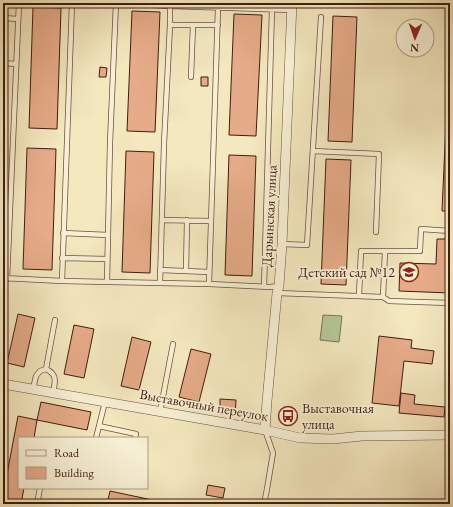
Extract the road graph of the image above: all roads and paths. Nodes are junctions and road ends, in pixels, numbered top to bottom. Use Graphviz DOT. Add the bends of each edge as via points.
graph roads {
  1 [pos="18,3"];
  2 [pos="66,3"];
  3 [pos="72,3"];
  4 [pos="116,4"];
  5 [pos="170,6"];
  6 [pos="292,6"];
  7 [pos="218,8"];
  8 [pos="272,9"];
  9 [pos="321,17"];
  10 [pos="3,18"];
  11 [pos="18,19"];
  12 [pos="170,24"];
  13 [pos="193,25"];
  14 [pos="218,25"];
  15 [pos="3,64"];
  16 [pos="16,64"];
  17 [pos="191,77"];
  18 [pos="313,151"];
  19 [pos="162,220"];
  20 [pos="187,220"];
  21 [pos="211,221"];
  22 [pos="450,231"];
  23 [pos="376,232"];
  24 [pos="63,233"];
  25 [pos="108,235"];
  26 [pos="282,244"];
  27 [pos="385,250"];
  28 [pos="62,258"];
  29 [pos="107,259"];
  30 [pos="160,270"];
  31 [pos="186,271"];
  32 [pos="209,272"];
  33 [pos="5,278"];
  34 [pos="62,281"];
  35 [pos="107,282"];
  36 [pos="160,283"];
  37 [pos="209,284"];
  38 [pos="264,287"];
  39 [pos="278,289"];
  40 [pos="359,296"];
  41 [pos="383,297"];
  42 [pos="450,303"];
  43 [pos="55,320"];
  44 [pos="173,344"];
  45 [pos="46,369"];
  46 [pos="3,384"];
  47 [pos="33,389"];
  48 [pos="53,393"];
  49 [pos="106,402"];
  50 [pos="160,412"];
  51 [pos="99,426"];
  52 [pos="265,430"];
  53 [pos="450,435"];
  54 [pos="96,437"];
  55 [pos="135,437"];
  56 [pos="40,489"];
  57 [pos="37,504"];
  58 [pos="264,504"];
  1 -- 11 [label="lane"];
  2 -- 3 [label="lane"];
  3 -- 4 [label="lane"];
  3 -- 24 [label="lane"];
  4 -- 5 [label="lane"];
  4 -- 25 [label="lane"];
  5 -- 7 [label="lane"];
  5 -- 12 [label="lane"];
  6 -- 8 [label="lane"];
  6 -- 26 [label="street, Дарьинская улица"];
  7 -- 8 [label="lane"];
  7 -- 14 [label="lane"];
  8 -- 38 [label="lane"];
  9 -- 18 [label="lane"];
  10 -- 11 [label="lane"];
  11 -- 16 [label="lane"];
  12 -- 13 [label="lane"];
  12 -- 19 [label="lane"];
  13 -- 14 [label="lane"];
  13 -- 17 [label="lane"];
  14 -- 21 [label="lane"];
  15 -- 16 [label="lane"];
  16 -- 33 [label="lane"];
  18 -- 23 [label="lane" via="379,154"];
  18 -- 26 [label="lane" via="307,245"];
  19 -- 20 [label="lane"];
  19 -- 30 [label="lane"];
  20 -- 21 [label="lane"];
  20 -- 31 [label="lane"];
  21 -- 32 [label="lane"];
  22 -- 27 [label="lane" via="421,229 420,251"];
  24 -- 25 [label="lane"];
  24 -- 28 [label="lane"];
  25 -- 29 [label="lane"];
  26 -- 39 [label="street, Дарьинская улица"];
  27 -- 40 [label="lane" via="362,251"];
  27 -- 41 [label="lane"];
  28 -- 29 [label="lane"];
  28 -- 34 [label="lane"];
  29 -- 35 [label="lane"];
  30 -- 31 [label="lane"];
  30 -- 36 [label="lane"];
  31 -- 32 [label="lane"];
  32 -- 37 [label="lane"];
  33 -- 34 [label="lane"];
  34 -- 35 [label="lane"];
  35 -- 36 [label="lane"];
  36 -- 37 [label="lane"];
  37 -- 38 [label="lane"];
  38 -- 39 [label="lane"];
  39 -- 40 [label="lane"];
  39 -- 52 [label="street, Дарьинская улица"];
  40 -- 41 [label="lane"];
  41 -- 42 [label="lane" via="389,301"];
  43 -- 45 [label="lane"];
  44 -- 50 [label="lane"];
  45 -- 47 [label="lane" via="36,376"];
  45 -- 48 [label="lane" via="52,372 55,379"];
  46 -- 47 [label="street, Выставочный переулок"];
  47 -- 48 [label="street, Выставочный переулок"];
  48 -- 49 [label="street, Выставочный переулок"];
  49 -- 50 [label="street, Выставочный переулок"];
  49 -- 51 [label="lane"];
  50 -- 52 [label="street, Выставочный переулок"];
  51 -- 54 [label="lane"];
  51 -- 55 [label="lane" via="136,434"];
  52 -- 53 [label="street, Выставочный переулок" via="300,438"];
  52 -- 58 [label="lane" via="273,453"];
  56 -- 57 [label="lane"];
}
